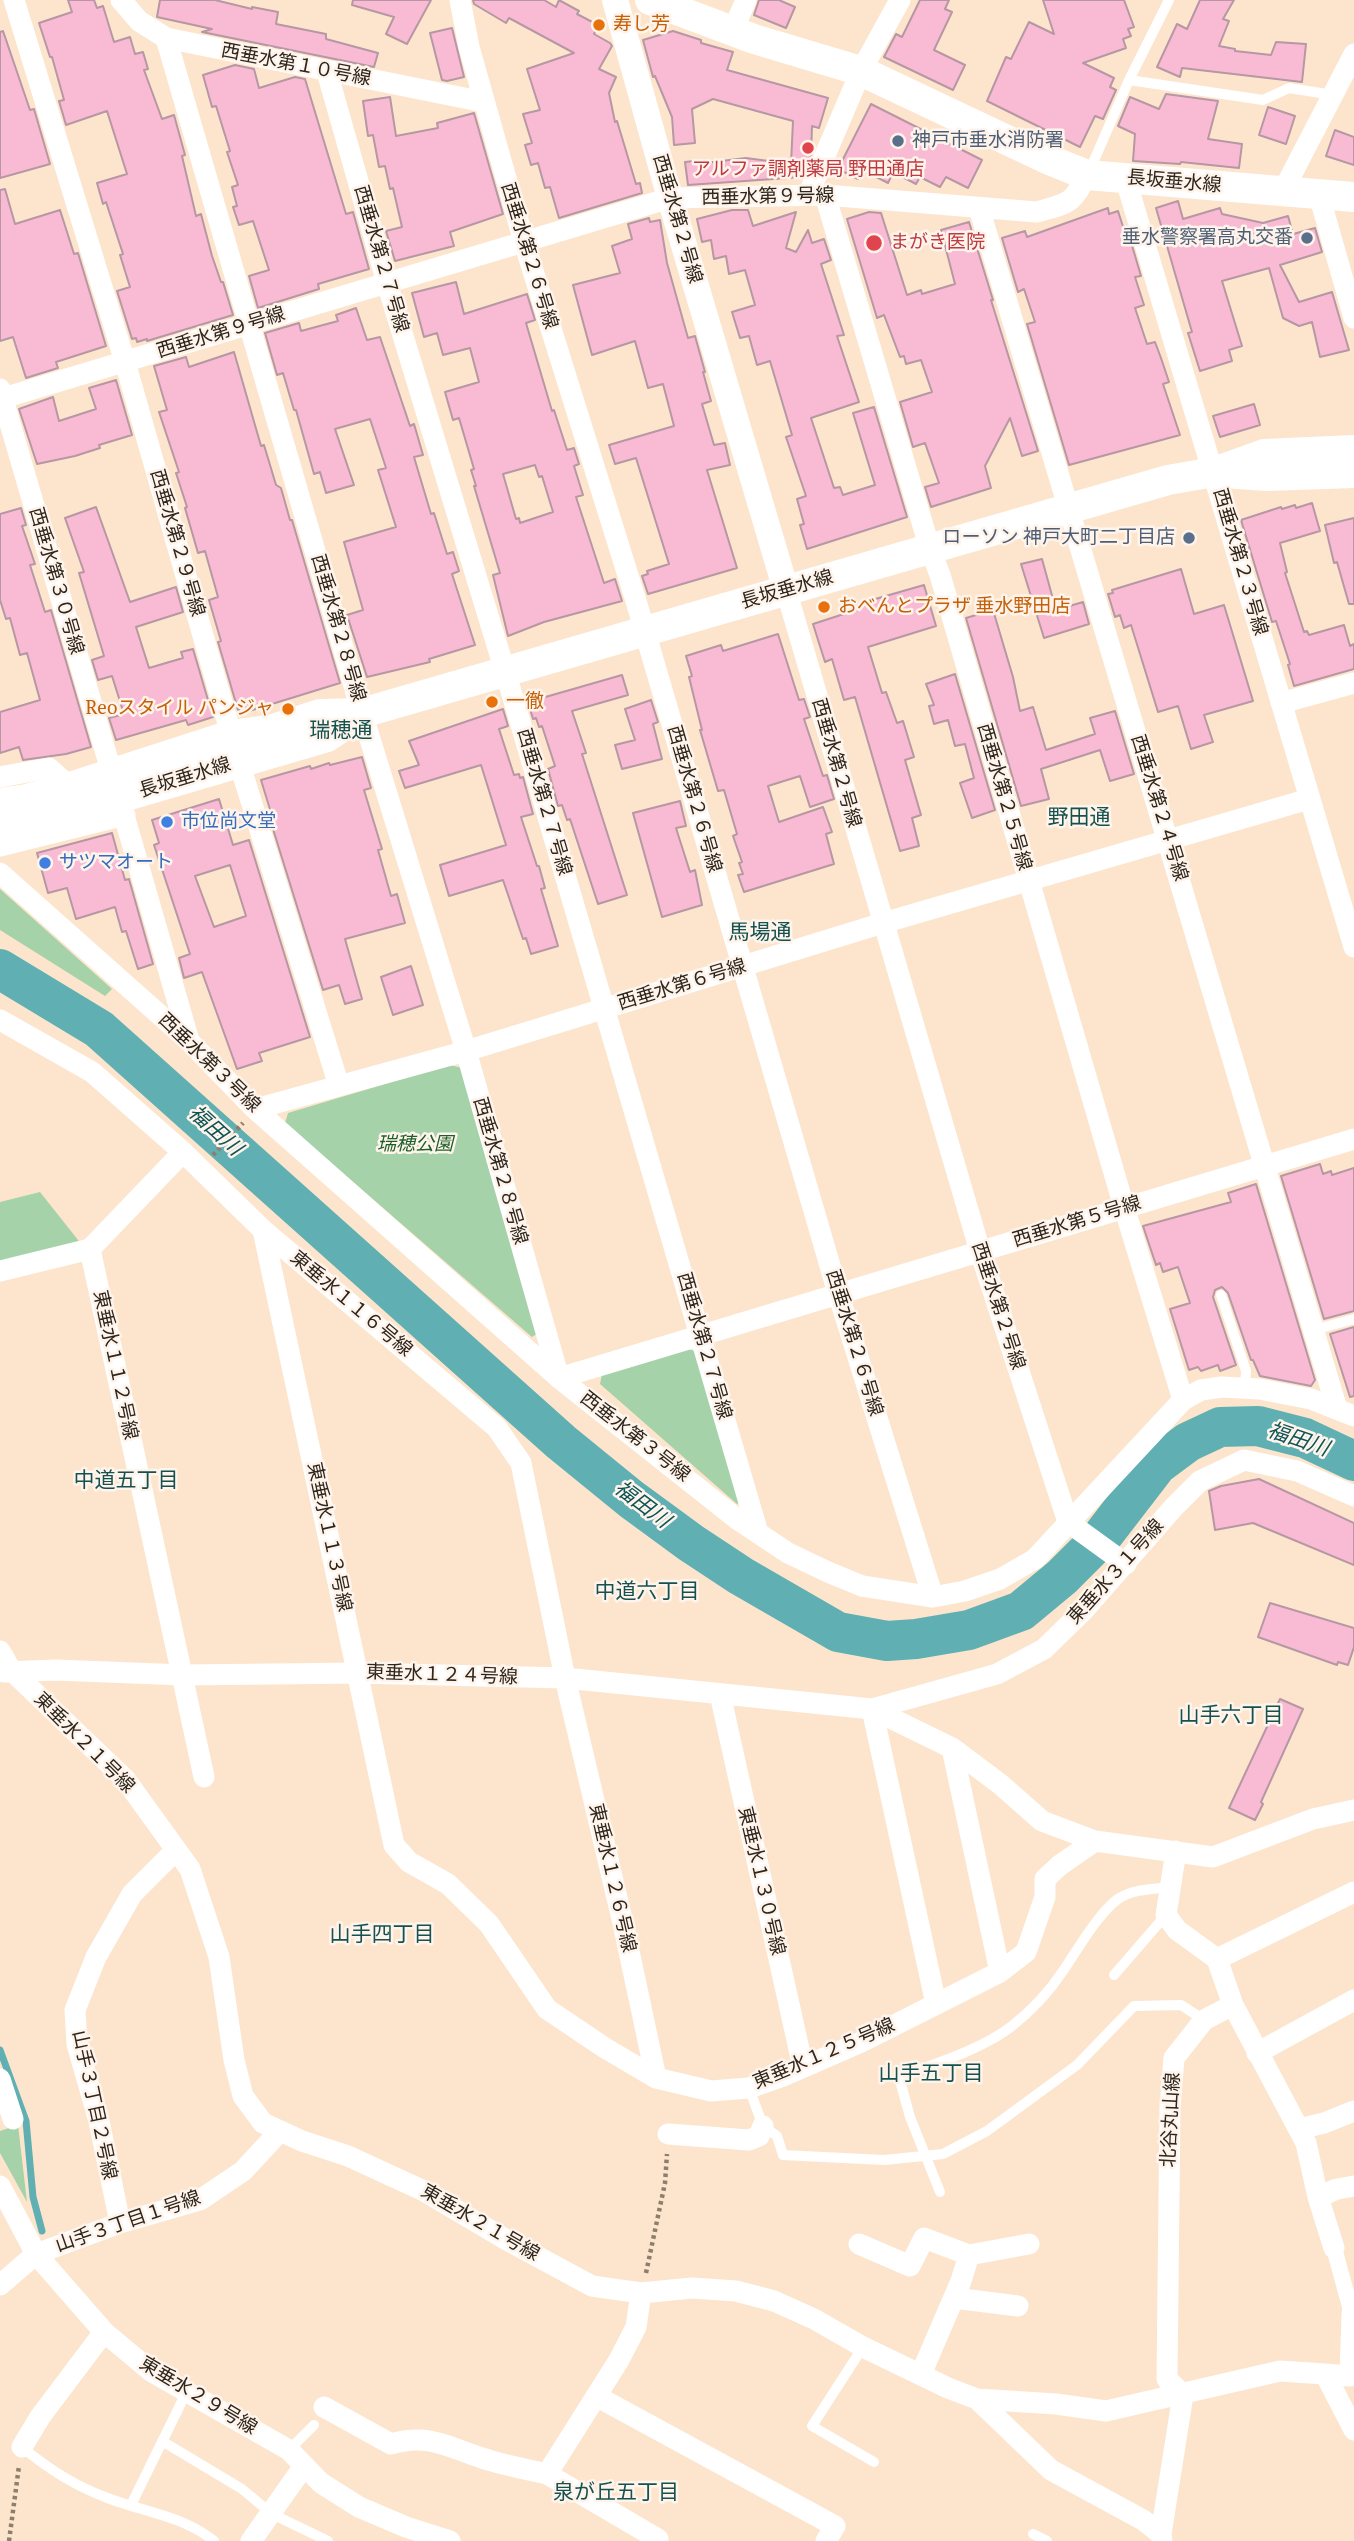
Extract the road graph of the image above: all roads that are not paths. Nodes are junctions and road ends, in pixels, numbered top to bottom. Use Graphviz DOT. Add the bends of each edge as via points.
graph roads {
  1 [pos="14,0"];
  2 [pos="121,0"];
  3 [pos="460,0"];
  4 [pos="615,0"];
  5 [pos="650,0"];
  6 [pos="746,0"];
  7 [pos="900,0"];
  8 [pos="1169,0"];
  9 [pos="733,30"];
  10 [pos="166,38"];
  11 [pos="1354,54"];
  12 [pos="861,71"];
  13 [pos="327,72"];
  14 [pos="1129,80"];
  15 [pos="1333,95"];
  16 [pos="484,102"];
  17 [pos="1087,175"];
  18 [pos="1125,177"];
  19 [pos="1283,191"];
  20 [pos="817,195"];
  21 [pos="1320,195"];
  22 [pos="1354,197"];
  23 [pos="670,198"];
  24 [pos="979,208"];
  25 [pos="524,242"];
  26 [pos="387,283"];
  27 [pos="1353,309"];
  28 [pos="250,324"];
  29 [pos="125,362"];
  30 [pos="1,396"];
  31 [pos="1354,450"];
  32 [pos="1214,472"];
  33 [pos="1354,473"];
  34 [pos="1069,508"];
  35 [pos="930,549"];
  36 [pos="786,590"];
  37 [pos="644,631"];
  38 [pos="506,673"];
  39 [pos="1354,683"];
  40 [pos="1281,703"];
  41 [pos="362,713"];
  42 [pos="235,749"];
  43 [pos="0,777"];
  44 [pos="71,787"];
  45 [pos="119,795"];
  46 [pos="1309,799"];
  47 [pos="0,803"];
  48 [pos="0,824"];
  49 [pos="1169,841"];
  50 [pos="0,846"];
  51 [pos="0,873"];
  52 [pos="1029,883"];
  53 [pos="883,923"];
  54 [pos="1354,947"];
  55 [pos="743,966"];
  56 [pos="604,1009"];
  57 [pos="0,1020"];
  58 [pos="189,1041"];
  59 [pos="466,1051"];
  60 [pos="339,1086"];
  61 [pos="256,1110"];
  62 [pos="1354,1139"];
  63 [pos="183,1152"];
  64 [pos="1264,1165"];
  65 [pos="1124,1207"];
  66 [pos="263,1230"];
  67 [pos="90,1249"];
  68 [pos="980,1251"];
  69 [pos="0,1271"];
  70 [pos="838,1293"];
  71 [pos="1221,1295"];
  72 [pos="1354,1319"];
  73 [pos="1313,1330"];
  74 [pos="701,1335"];
  75 [pos="559,1378"];
  76 [pos="1245,1388"];
  77 [pos="1183,1400"];
  78 [pos="1345,1413"];
  79 [pos="1354,1496"];
  80 [pos="1068,1522"];
  81 [pos="758,1534"];
  82 [pos="1126,1564"];
  83 [pos="933,1597"];
  84 [pos="0,1651"];
  85 [pos="5,1672"];
  86 [pos="359,1673"];
  87 [pos="183,1675"];
  88 [pos="565,1678"];
  89 [pos="720,1694"];
  90 [pos="872,1709"];
  91 [pos="952,1748"];
  92 [pos="204,1777"];
  93 [pos="1354,1810"];
  94 [pos="1096,1841"];
  95 [pos="394,1845"];
  96 [pos="176,1850"];
  97 [pos="1176,1851"];
  98 [pos="1170,1887"];
  99 [pos="1354,1892"];
  100 [pos="1166,1915"];
  101 [pos="1217,1959"];
  102 [pos="1000,1972"];
  103 [pos="1114,1975"];
  104 [pos="1354,2000"];
  105 [pos="936,2004"];
  106 [pos="1233,2005"];
  107 [pos="1204,2020"];
  108 [pos="1257,2053"];
  109 [pos="803,2067"];
  110 [pos="656,2078"];
  111 [pos="0,2079"];
  112 [pos="749,2088"];
  113 [pos="1354,2111"];
  114 [pos="6,2121"];
  115 [pos="763,2126"];
  116 [pos="1299,2129"];
  117 [pos="280,2131"];
  118 [pos="668,2134"];
  119 [pos="926,2156"];
  120 [pos="1354,2186"];
  121 [pos="1,2191"];
  122 [pos="940,2192"];
  123 [pos="1318,2197"];
  124 [pos="120,2223"];
  125 [pos="859,2244"];
  126 [pos="1029,2244"];
  127 [pos="1334,2248"];
  128 [pos="36,2254"];
  129 [pos="969,2255"];
  130 [pos="0,2286"];
  131 [pos="641,2292"];
  132 [pos="954,2298"];
  133 [pos="1018,2306"];
  134 [pos="1352,2314"];
  135 [pos="104,2332"];
  136 [pos="863,2347"];
  137 [pos="921,2374"];
  138 [pos="1325,2374"];
  139 [pos="186,2393"];
  140 [pos="1183,2395"];
  141 [pos="596,2396"];
  142 [pos="977,2399"];
  143 [pos="319,2416"];
  144 [pos="1354,2430"];
  145 [pos="162,2441"];
  146 [pos="22,2447"];
  147 [pos="289,2450"];
  148 [pos="874,2462"];
  149 [pos="304,2466"];
  150 [pos="547,2474"];
  151 [pos="131,2505"];
  152 [pos="272,2514"];
  153 [pos="1033,2534"];
  154 [pos="1162,2538"];
  155 [pos="214,2541"];
  156 [pos="251,2541"];
  157 [pos="328,2541"];
  158 [pos="450,2541"];
  159 [pos="657,2541"];
  160 [pos="826,2541"];
  161 [pos="1047,2541"];
  1 -- 29 [label="street, 西垂水第２９号線"];
  2 -- 10 [label="street, 西垂水第１０号線" via="139,21"];
  3 -- 16 [label="street, 西垂水第２６号線"];
  4 -- 23 [label="street, 西垂水第２号線"];
  5 -- 9 [label="main road, 長坂垂水線"];
  6 -- 9 [label="street"];
  7 -- 12 [label="street"];
  8 -- 14 [label="lane"];
  9 -- 12 [label="main road, 長坂垂水線"];
  10 -- 13 [label="street, 西垂水第１０号線"];
  10 -- 28 [label="street, 西垂水第２８号線"];
  11 -- 15 [label="street"];
  12 -- 17 [label="main road, 長坂垂水線"];
  12 -- 20 [label="street"];
  13 -- 16 [label="street, 西垂水第１０号線"];
  13 -- 26 [label="street, 西垂水第２７号線"];
  14 -- 15 [label="lane" via="1263,100 1289,88"];
  14 -- 17 [label="lane"];
  15 -- 19 [label="street"];
  16 -- 25 [label="street, 西垂水第２６号線"];
  17 -- 18 [label="main road, 長坂垂水線"];
  17 -- 24 [label="street, 西垂水第９号線" via="1077,196 1065,204 1037,212"];
  18 -- 19 [label="main road, 長坂垂水線"];
  18 -- 32 [label="street, 西垂水第２３号線"];
  19 -- 21 [label="main road, 長坂垂水線"];
  20 -- 23 [label="street, 西垂水第９号線"];
  20 -- 24 [label="street, 西垂水第９号線"];
  20 -- 35 [label="street, 西垂水第２５号線"];
  21 -- 22 [label="main road, 長坂垂水線"];
  21 -- 27 [label="street"];
  23 -- 25 [label="street, 西垂水第９号線"];
  23 -- 36 [label="street, 西垂水第２号線"];
  24 -- 34 [label="street, 西垂水第２４号線"];
  25 -- 26 [label="street, 西垂水第９号線"];
  25 -- 37 [label="street, 西垂水第２６号線"];
  26 -- 28 [label="street, 西垂水第９号線"];
  26 -- 38 [label="street, 西垂水第２７号線"];
  28 -- 29 [label="street, 西垂水第９号線"];
  28 -- 41 [label="street, 西垂水第２８号線"];
  29 -- 30 [label="street, 西垂水第９号線"];
  29 -- 42 [label="street, 西垂水第２９号線"];
  30 -- 45 [label="street, 西垂水第３０号線"];
  31 -- 32 [label="main road, 長坂垂水線" via="1264,454"];
  32 -- 33 [label="main road, 長坂垂水線" via="1267,476"];
  32 -- 34 [label="main road, 長坂垂水線"];
  32 -- 40 [label="street, 西垂水第２３号線"];
  34 -- 35 [label="main road, 長坂垂水線"];
  34 -- 49 [label="street, 西垂水第２４号線"];
  35 -- 36 [label="main road, 長坂垂水線"];
  35 -- 52 [label="street, 西垂水第２５号線"];
  36 -- 37 [label="main road, 長坂垂水線"];
  36 -- 53 [label="street, 西垂水第２号線"];
  37 -- 38 [label="main road, 長坂垂水線"];
  37 -- 55 [label="street, 西垂水第２６号線"];
  38 -- 41 [label="main road, 長坂垂水線"];
  38 -- 56 [label="street, 西垂水第２７号線"];
  39 -- 40 [label="street"];
  40 -- 46 [label="street, 西垂水第２３号線"];
  41 -- 42 [label="main road, 長坂垂水線" via="327,737"];
  41 -- 59 [label="street, 西垂水第２８号線"];
  42 -- 45 [label="main road, 長坂垂水線"];
  42 -- 60 [label="street, 西垂水第２９号線"];
  43 -- 44 [label="street" via="49,768"];
  44 -- 45 [label="main road, 長坂垂水線"];
  44 -- 47 [label="main road, 長坂垂水線"];
  45 -- 48 [label="main road, 長坂垂水線"];
  45 -- 50 [label="street"];
  45 -- 58 [label="street, 西垂水第３０号線"];
  46 -- 49 [label="street, 西垂水第６号線"];
  46 -- 54 [label="street, 西垂水第２３号線"];
  49 -- 52 [label="street, 西垂水第６号線"];
  49 -- 64 [label="street, 西垂水第２４号線"];
  51 -- 58 [label="street, 西垂水第３号線"];
  52 -- 53 [label="street, 西垂水第６号線"];
  52 -- 65 [label="street, 西垂水第２５号線"];
  53 -- 55 [label="street, 西垂水第６号線"];
  53 -- 68 [label="street, 西垂水第２号線"];
  55 -- 56 [label="street, 西垂水第６号線"];
  55 -- 70 [label="street, 西垂水第２６号線"];
  56 -- 59 [label="street, 西垂水第６号線"];
  56 -- 74 [label="street, 西垂水第２７号線"];
  57 -- 63 [label="street, 東垂水１１６号線" via="92,1072"];
  58 -- 61 [label="street, 西垂水第３号線"];
  59 -- 60 [label="street, 西垂水第６号線"];
  59 -- 75 [label="street, 西垂水第２８号線"];
  60 -- 61 [label="street, 西垂水第６号線"];
  61 -- 75 [label="street, 西垂水第３号線"];
  62 -- 64 [label="street, 西垂水第５号線"];
  63 -- 66 [label="street, 東垂水１１６号線"];
  63 -- 67 [label="street"];
  64 -- 65 [label="street, 西垂水第５号線"];
  64 -- 73 [label="street, 西垂水第２４号線"];
  65 -- 68 [label="street, 西垂水第５号線"];
  65 -- 77 [label="street, 西垂水第２５号線"];
  66 -- 86 [label="street, 東垂水１１３号線"];
  66 -- 88 [label="street, 東垂水１１６号線" via="497,1427 521,1463"];
  67 -- 69 [label="street"];
  67 -- 87 [label="street, 東垂水１１２号線"];
  68 -- 70 [label="street, 西垂水第５号線"];
  68 -- 80 [label="street, 西垂水第２号線"];
  70 -- 74 [label="street, 西垂水第５号線"];
  70 -- 83 [label="street, 西垂水第２６号線"];
  71 -- 76 [label="lane" via="1246,1371"];
  72 -- 73 [label="lane"];
  73 -- 78 [label="street, 西垂水第２４号線"];
  74 -- 75 [label="street, 西垂水第５号線"];
  74 -- 81 [label="street, 西垂水第２７号線"];
  75 -- 81 [label="street, 西垂水第３号線"];
  76 -- 77 [label="street, 西垂水第３号線" via="1201,1390"];
  76 -- 78 [label="street, 西垂水第３号線" via="1311,1399"];
  77 -- 80 [label="street, 西垂水第３号線"];
  79 -- 82 [label="street, 東垂水３１号線" via="1297,1471 1244,1460 1199,1481"];
  80 -- 82 [label="street"];
  80 -- 83 [label="street, 西垂水第３号線" via="1035,1559 1000,1579"];
  81 -- 83 [label="street, 西垂水第３号線" via="788,1553 862,1586"];
  82 -- 90 [label="street, 東垂水３１号線" via="1044,1649 997,1674"];
  84 -- 85 [label="street, 東垂水２１号線"];
  85 -- 87 [label="street, 東垂水１２４号線"];
  85 -- 96 [label="street, 東垂水２１号線" via="125,1779"];
  86 -- 87 [label="street, 東垂水１２４号線"];
  86 -- 88 [label="street, 東垂水１２４号線"];
  86 -- 95 [label="street, 東垂水１１３号線"];
  87 -- 92 [label="street, 東垂水１１２号線"];
  88 -- 89 [label="street, 東垂水１２４号線"];
  88 -- 110 [label="street, 東垂水１２６号線"];
  89 -- 90 [label="street, 東垂水１２４号線"];
  89 -- 109 [label="street, 東垂水１３０号線"];
  90 -- 91 [label="street"];
  90 -- 105 [label="street"];
  91 -- 94 [label="street" via="1042,1821"];
  91 -- 102 [label="street"];
  93 -- 97 [label="street" via="1313,1819 1213,1857"];
  94 -- 97 [label="street"];
  94 -- 102 [label="street, 東垂水１２５号線" via="1045,1879 1045,1898 1026,1952"];
  95 -- 110 [label="street, 東垂水１２５号線" via="409,1862 448,1884 489,1924 547,2009"];
  96 -- 117 [label="street, 東垂水２１号線" via="190,1869 219,1957 243,2096 263,2123"];
  96 -- 124 [label="street, 山手３丁目２号線" via="132,1894 96,1957 75,2010 78,2044"];
  97 -- 98 [label="street"];
  98 -- 100 [label="street"];
  98 -- 119 [label="lane" via="1118,1899 1037,2004 1010,2028 959,2055 900,2077"];
  99 -- 101 [label="street"];
  100 -- 101 [label="street" via="1177,1930"];
  100 -- 103 [label="lane"];
  101 -- 106 [label="street"];
  102 -- 105 [label="street, 東垂水１２５号線"];
  104 -- 108 [label="street"];
  105 -- 109 [label="street, 東垂水１２５号線"];
  106 -- 107 [label="street, 北谷丸山線"];
  106 -- 108 [label="street"];
  107 -- 119 [label="lane" via="1181,2006 1134,2006 1077,2065 1040,2093 986,2131 943,2154"];
  107 -- 140 [label="street, 北谷丸山線" via="1174,2058 1170,2107 1167,2379"];
  108 -- 116 [label="street"];
  109 -- 112 [label="street, 東垂水１２５号線"];
  110 -- 112 [label="street, 東垂水１２５号線" via="711,2091"];
  111 -- 114 [label="street"];
  112 -- 115 [label="lane"];
  113 -- 116 [label="street"];
  115 -- 118 [label="street" via="759,2136 749,2140"];
  115 -- 119 [label="lane" via="777,2136 783,2155 884,2161"];
  116 -- 123 [label="street"];
  117 -- 124 [label="street, 山手３丁目１号線" via="243,2171 200,2200"];
  117 -- 131 [label="street, 東垂水２１号線" via="425,2191 592,2286"];
  119 -- 122 [label="lane"];
  120 -- 123 [label="street"];
  121 -- 128 [label="street, 東垂水２９号線"];
  123 -- 127 [label="street"];
  124 -- 128 [label="street, 山手３丁目１号線"];
  125 -- 129 [label="street" via="910,2266 924,2238"];
  126 -- 129 [label="street"];
  127 -- 134 [label="street"];
  128 -- 130 [label="street"];
  128 -- 135 [label="street, 東垂水２９号線"];
  129 -- 132 [label="street"];
  131 -- 136 [label="street, 東垂水２１号線" via="736,2291 774,2301"];
  131 -- 141 [label="street" via="636,2326"];
  132 -- 133 [label="street"];
  132 -- 137 [label="street"];
  134 -- 138 [label="street" via="1350,2376"];
  135 -- 139 [label="street, 東垂水２９号線"];
  135 -- 146 [label="street"];
  136 -- 137 [label="street, 東垂水２１号線"];
  136 -- 148 [label="lane" via="813,2426"];
  137 -- 142 [label="street, 東垂水２１号線"];
  138 -- 140 [label="street" via="1279,2371"];
  138 -- 144 [label="street"];
  139 -- 145 [label="lane"];
  139 -- 147 [label="street, 東垂水２９号線"];
  140 -- 142 [label="street" via="1106,2411"];
  140 -- 154 [label="street"];
  141 -- 150 [label="street"];
  141 -- 160 [label="street" via="835,2526"];
  142 -- 154 [label="street, 東垂水２１号線" via="1051,2470 1143,2520"];
  143 -- 147 [label="lane"];
  143 -- 150 [label="street" via="391,2444 410,2439 445,2443 481,2458"];
  145 -- 151 [label="lane"];
  145 -- 152 [label="lane" via="242,2488"];
  146 -- 151 [label="lane" via="52,2472"];
  147 -- 149 [label="street, 東垂水２９号線"];
  149 -- 152 [label="street"];
  149 -- 158 [label="street, 東垂水２９号線" via="359,2507"];
  150 -- 159 [label="street"];
  151 -- 155 [label="lane" via="190,2525"];
  152 -- 156 [label="street"];
  152 -- 157 [label="lane"];
  153 -- 161 [label="lane"];
}
